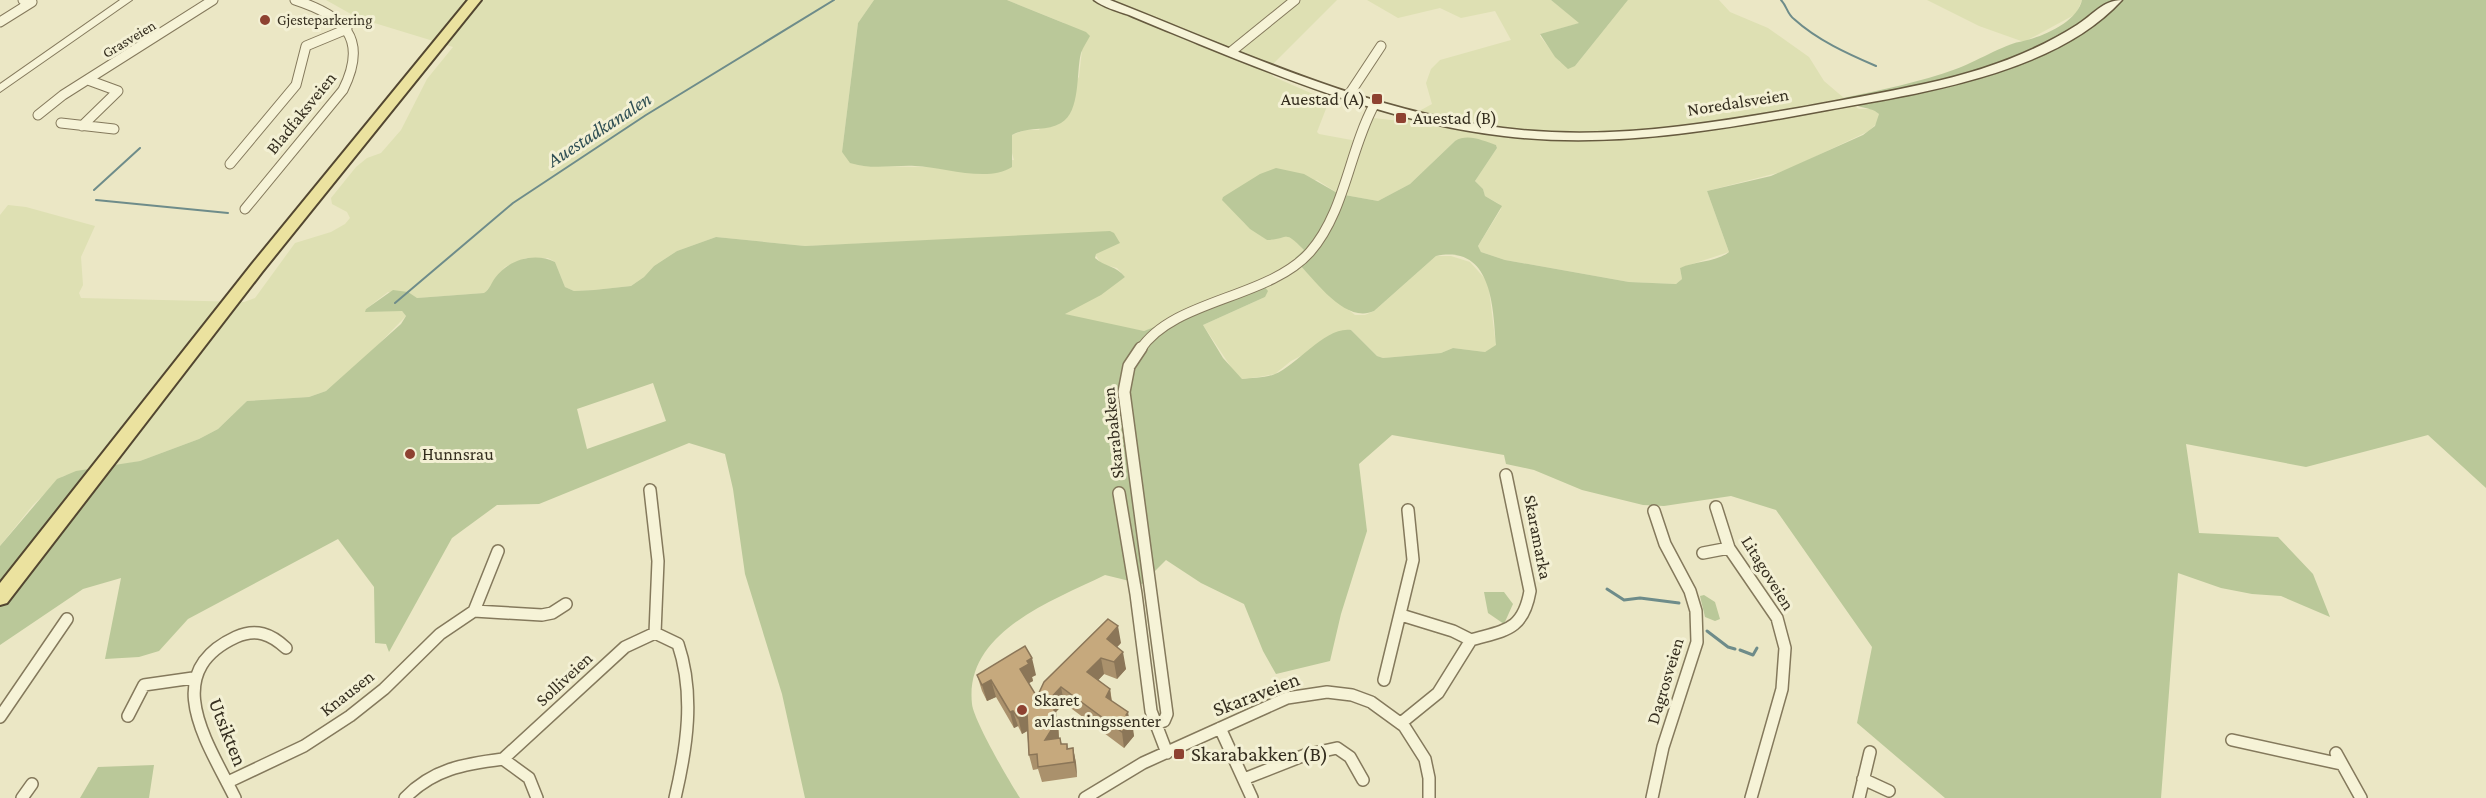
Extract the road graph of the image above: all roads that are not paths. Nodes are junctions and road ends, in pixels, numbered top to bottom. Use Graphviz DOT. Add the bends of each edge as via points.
graph roads {
  1 [pos="23,0"];
  2 [pos="127,0"];
  3 [pos="213,0"];
  4 [pos="295,0"];
  5 [pos="475,0"];
  6 [pos="1100,0"];
  7 [pos="1295,0"];
  8 [pos="2116,0"];
  9 [pos="0,22"];
  10 [pos="347,29"];
  11 [pos="1381,46"];
  12 [pos="1232,51"];
  13 [pos="88,80"];
  14 [pos="0,89"];
  15 [pos="1348,96"];
  16 [pos="1374,105"];
  17 [pos="38,115"];
  18 [pos="61,123"];
  19 [pos="81,126"];
  20 [pos="114,129"];
  21 [pos="230,164"];
  22 [pos="245,209"];
  23 [pos="1506,475"];
  24 [pos="650,490"];
  25 [pos="1119,493"];
  26 [pos="1716,507"];
  27 [pos="1408,510"];
  28 [pos="1654,511"];
  29 [pos="1729,548"];
  30 [pos="498,551"];
  31 [pos="1703,553"];
  32 [pos="0,597"];
  33 [pos="566,604"];
  34 [pos="474,611"];
  35 [pos="1401,615"];
  36 [pos="67,620"];
  37 [pos="655,633"];
  38 [pos="1470,640"];
  39 [pos="286,648"];
  40 [pos="193,678"];
  41 [pos="1384,680"];
  42 [pos="128,716"];
  43 [pos="0,717"];
  44 [pos="1401,723"];
  45 [pos="1154,724"];
  46 [pos="1220,728"];
  47 [pos="2232,740"];
  48 [pos="1870,752"];
  49 [pos="1167,753"];
  50 [pos="503,759"];
  51 [pos="1863,778"];
  52 [pos="1244,779"];
  53 [pos="1363,780"];
  54 [pos="228,782"];
  55 [pos="32,784"];
  56 [pos="1889,791"];
  57 [pos="21,798"];
  58 [pos="235,798"];
  59 [pos="405,798"];
  60 [pos="537,798"];
  61 [pos="675,798"];
  62 [pos="1085,798"];
  63 [pos="1252,798"];
  64 [pos="1429,798"];
  65 [pos="1652,798"];
  66 [pos="1751,798"];
  67 [pos="1859,798"];
  68 [pos="2361,798"];
  1 -- 9 [label="street" via="32,2"];
  2 -- 14 [label="street"];
  3 -- 13 [label="street, Grasveien"];
  4 -- 10 [label="street" via="322,9"];
  5 -- 32 [label="main road" via="250,277"];
  6 -- 12 [label="main road, Noredalsveien"];
  7 -- 12 [label="street"];
  8 -- 16 [label="main road, Noredalsveien" via="2059,41 1977,75 1903,93 1680,130 1600,137 1523,135 1435,121"];
  10 -- 21 [label="street, Bladfaksveien" via="306,46 296,85"];
  10 -- 22 [label="street, Bladfaksveien" via="354,42 355,58 348,83"];
  11 -- 15 [label="street"];
  12 -- 15 [label="main road, Noredalsveien"];
  13 -- 17 [label="street, Grasveien"];
  13 -- 19 [label="street" via="118,91"];
  15 -- 16 [label="main road, Noredalsveien"];
  16 -- 45 [label="street, Skarabakken" via="1361,129 1336,210 1311,252 1263,285 1167,326 1139,349 1126,371 1124,392 1167,714"];
  18 -- 19 [label="street"];
  19 -- 20 [label="street"];
  23 -- 38 [label="street, Skaramarka" via="1530,591 1528,607 1521,622 1510,630"];
  24 -- 37 [label="street" via="658,546"];
  25 -- 45 [label="street, Skarabakken"];
  26 -- 29 [label="street, Litagoveien"];
  27 -- 35 [label="street" via="1413,560"];
  28 -- 65 [label="street, Dagrosveien" via="1665,544 1690,591 1696,611 1697,642 1663,747"];
  29 -- 31 [label="street"];
  29 -- 66 [label="street, Litagoveien" via="1773,609 1785,648 1782,689"];
  30 -- 34 [label="street"];
  33 -- 34 [label="street" via="542,615"];
  34 -- 54 [label="street, Knausen" via="440,634 350,716 304,746"];
  35 -- 38 [label="street"];
  35 -- 41 [label="street"];
  36 -- 43 [label="street"];
  37 -- 50 [label="street, Solliveien" via="625,646"];
  37 -- 61 [label="street" via="678,644 684,657 687,708 682,772"];
  38 -- 44 [label="street" via="1438,693"];
  39 -- 40 [label="street" via="274,635 249,632 211,650 199,663"];
  40 -- 42 [label="street" via="144,685"];
  40 -- 54 [label="street, Utsikten" via="194,708"];
  44 -- 46 [label="street, Skaraveien" via="1368,700 1333,692 1309,692"];
  44 -- 64 [label="street, Skaraveien" via="1425,761"];
  45 -- 49 [label="street, Skarabakken"];
  46 -- 49 [label="street, Skaraveien"];
  46 -- 52 [label="street"];
  47 -- 68 [label="street" via="2338,758"];
  48 -- 51 [label="street"];
  49 -- 62 [label="street, Skaraveien" via="1117,777"];
  50 -- 59 [label="street" via="439,770 417,784"];
  50 -- 60 [label="street" via="529,778"];
  51 -- 56 [label="street"];
  51 -- 67 [label="street"];
  52 -- 53 [label="street" via="1321,749 1337,748 1359,768"];
  52 -- 63 [label="street"];
  54 -- 58 [label="street, Utsikten"];
  55 -- 57 [label="street"];
}
